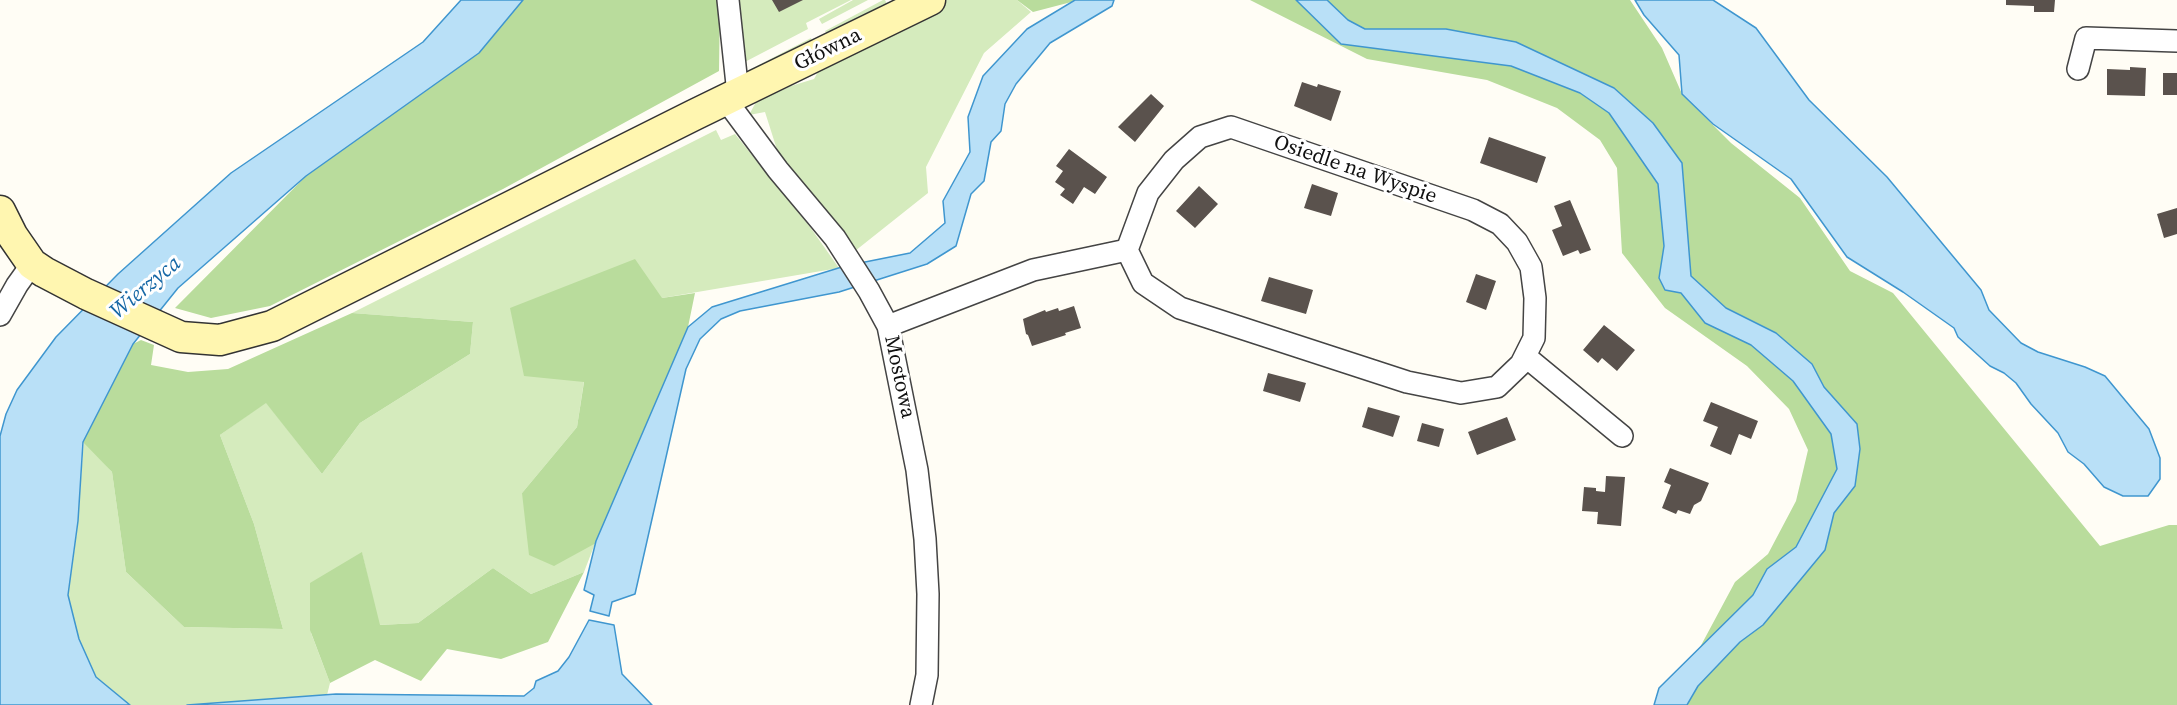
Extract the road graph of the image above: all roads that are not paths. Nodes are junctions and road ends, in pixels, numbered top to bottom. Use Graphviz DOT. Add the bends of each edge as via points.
graph roads {
  1 [pos="728,0"];
  2 [pos="930,0"];
  3 [pos="2177,41"];
  4 [pos="2078,69"];
  5 [pos="732,97"];
  6 [pos="0,211"];
  7 [pos="1127,250"];
  8 [pos="32,264"];
  9 [pos="0,315"];
  10 [pos="888,326"];
  11 [pos="1525,356"];
  12 [pos="1622,436"];
  13 [pos="921,705"];
  1 -- 5 [label="street"];
  2 -- 5 [label="street, Główna"];
  3 -- 4 [label="street" via="2086,38"];
  5 -- 8 [label="street, Główna" via="272,326 220,340 181,337 86,294"];
  5 -- 10 [label="street, Mostowa" via="778,170 835,238"];
  6 -- 8 [label="street"];
  7 -- 10 [label="street" via="1033,270"];
  7 -- 11 [label="street, Osiedle na Wyspie" via="1143,283 1180,308 1407,382 1461,393 1497,387"];
  7 -- 11 [label="street, Osiedle na Wyspie" via="1148,193 1174,160 1200,137 1231,127 1473,210 1500,224 1517,242 1531,267 1534,338"];
  8 -- 9 [label="street"];
  10 -- 13 [label="street, Mostowa" via="914,450 925,540 927,675"];
  11 -- 12 [label="street"];
}
